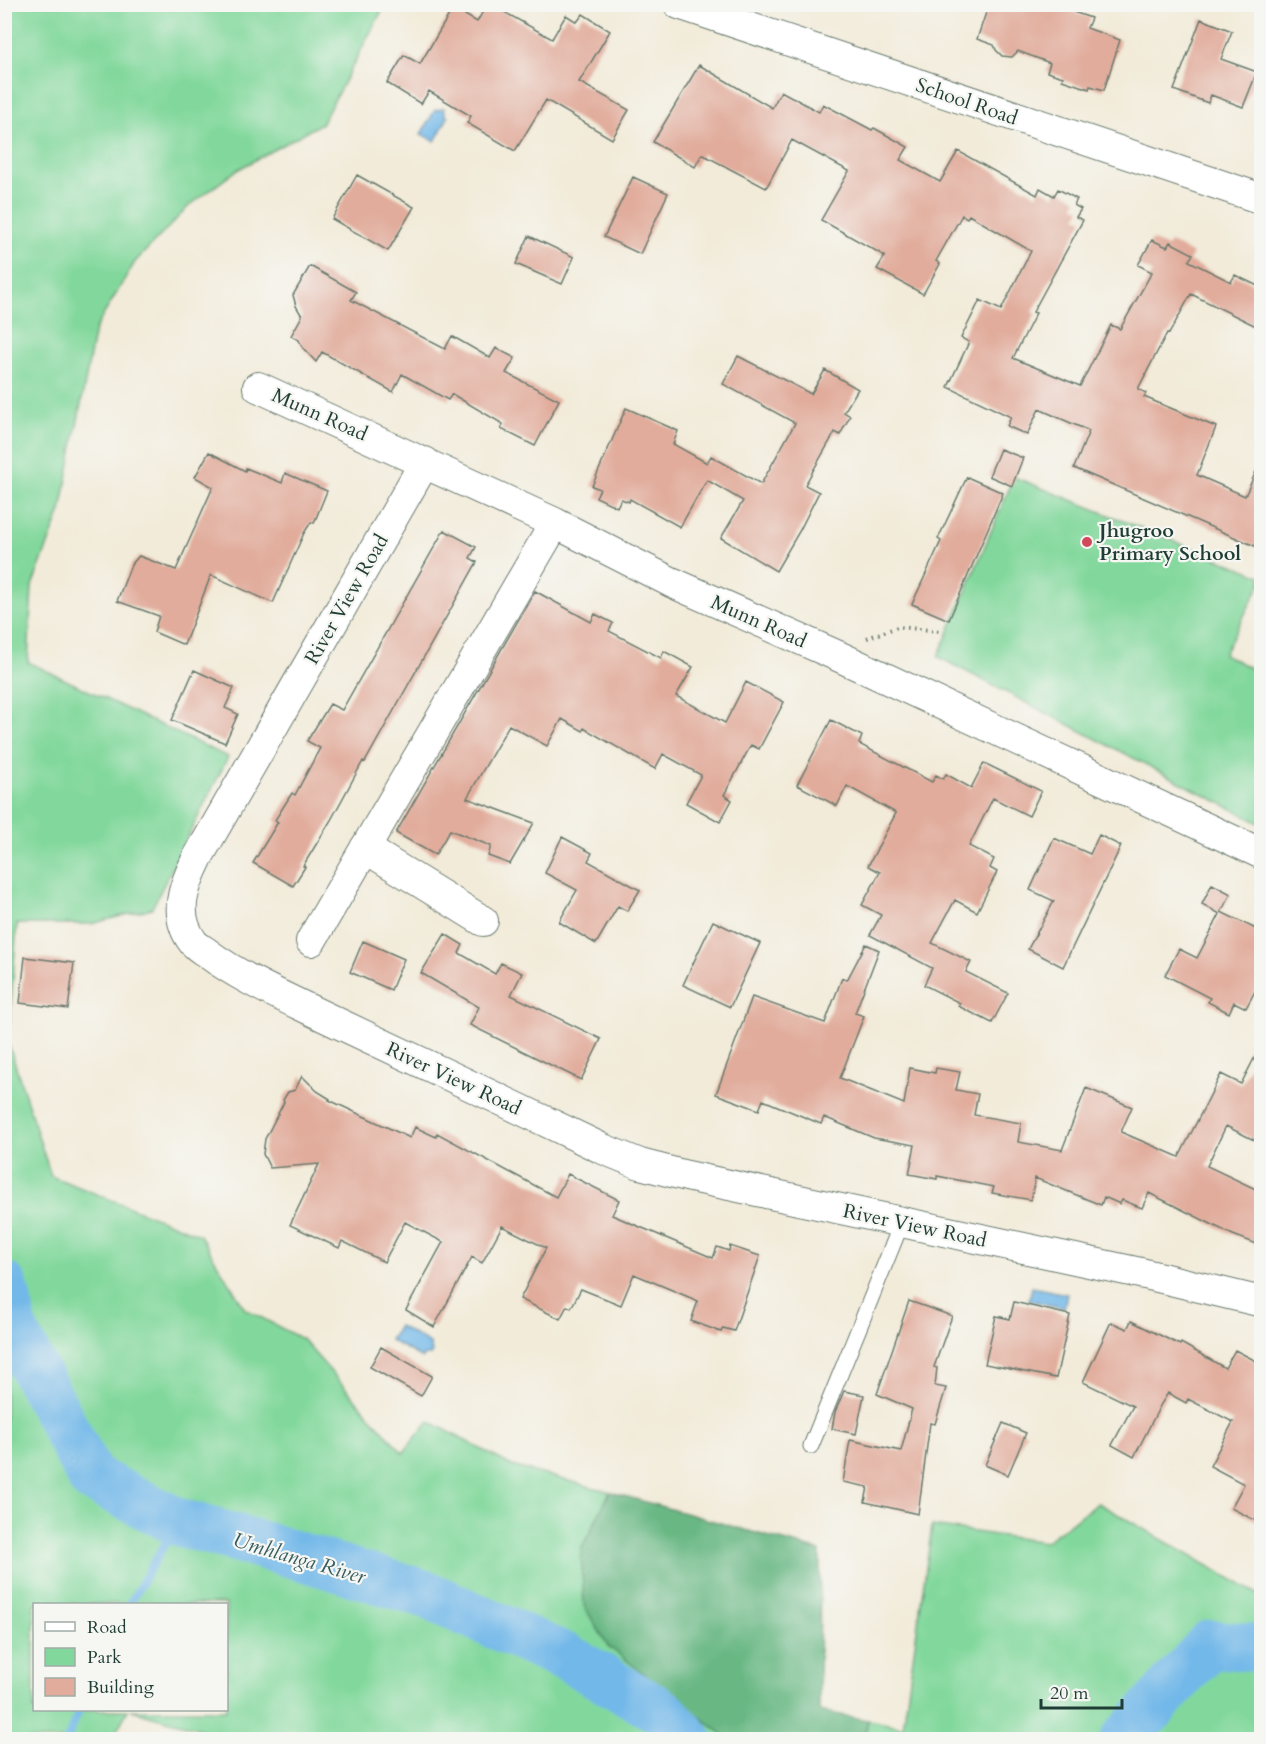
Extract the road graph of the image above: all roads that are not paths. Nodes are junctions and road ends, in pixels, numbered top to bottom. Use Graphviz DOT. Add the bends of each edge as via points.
graph roads {
  1 [pos="679,4"];
  2 [pos="1260,192"];
  3 [pos="258,387"];
  4 [pos="425,462"];
  5 [pos="555,523"];
  6 [pos="365,848"];
  7 [pos="1262,854"];
  8 [pos="483,921"];
  9 [pos="311,941"];
  10 [pos="902,1222"];
  11 [pos="1262,1302"];
  12 [pos="811,1446"];
  1 -- 2 [label="street, School Road"];
  3 -- 4 [label="street, Munn Road"];
  4 -- 5 [label="street, Munn Road"];
  4 -- 10 [label="street, River View Road" via="194,865 182,897 185,927 194,944 276,994 640,1164"];
  5 -- 6 [label="street"];
  5 -- 7 [label="street, Munn Road" via="671,582"];
  6 -- 8 [label="street"];
  6 -- 9 [label="street"];
  10 -- 11 [label="street, River View Road"];
  10 -- 12 [label="lane"];
}
